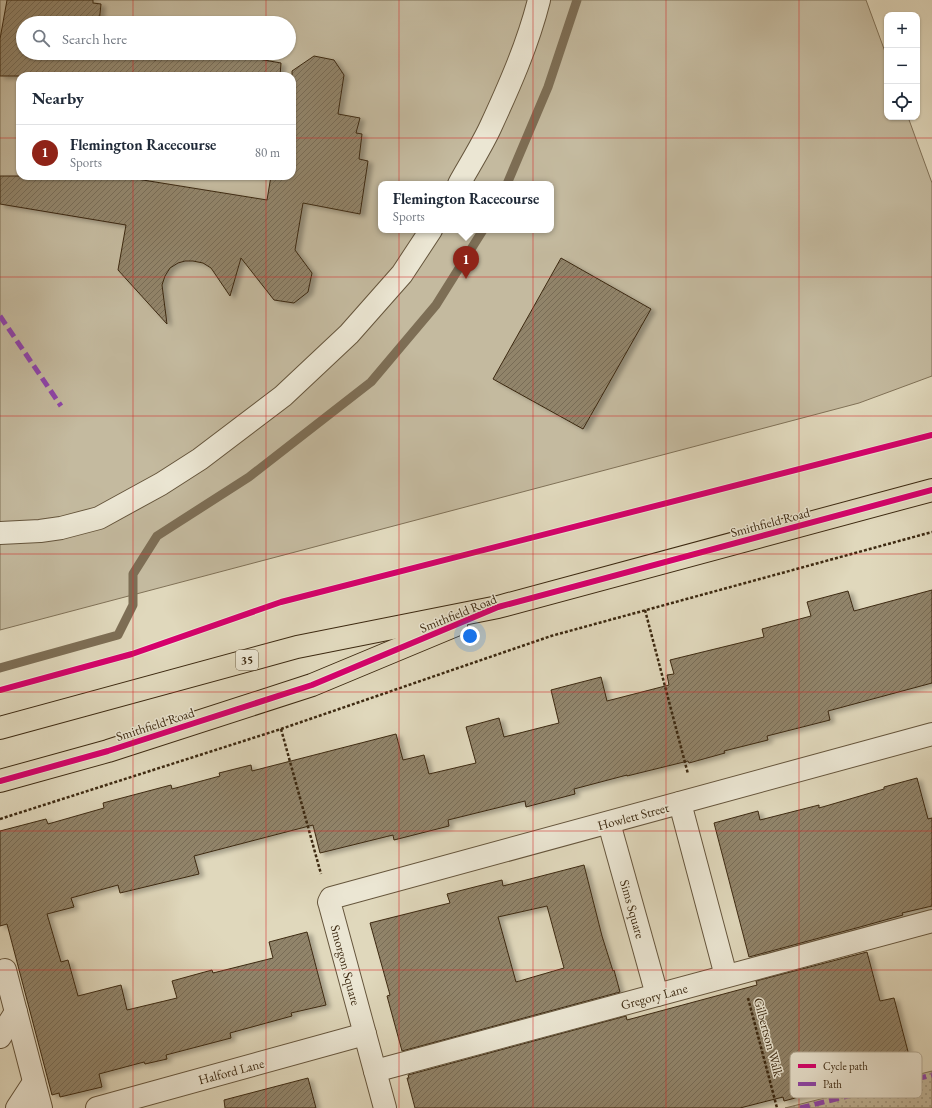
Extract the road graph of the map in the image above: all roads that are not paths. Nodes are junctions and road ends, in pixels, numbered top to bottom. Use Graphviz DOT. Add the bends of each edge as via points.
graph roads {
  1 [pos="539,0"];
  2 [pos="461,181"];
  3 [pos="429,233"];
  4 [pos="932,490"];
  5 [pos="0,533"];
  6 [pos="498,607"];
  7 [pos="0,728"];
  8 [pos="932,734"];
  9 [pos="0,781"];
  10 [pos="687,801"];
  11 [pos="609,823"];
  12 [pos="331,901"];
  13 [pos="932,920"];
  14 [pos="5,970"];
  15 [pos="735,974"];
  16 [pos="657,995"];
  17 [pos="16,1012"];
  18 [pos="365,1034"];
  19 [pos="0,1037"];
  20 [pos="375,1071"];
  21 [pos="34,1082"];
  22 [pos="17,1108"];
  23 [pos="40,1108"];
  24 [pos="97,1108"];
  25 [pos="385,1108"];
  1 -- 2 [label="street" via="516,69 490,129"];
  3 -- 5 [label="street" via="402,274 349,334 282,396 200,459 161,484 98,518 61,528"];
  4 -- 6 [label="highway, Smithfield Road / 35"];
  6 -- 7 [label="highway, Smithfield Road / 35" via="296,647"];
  6 -- 9 [label="highway, Smithfield Road / 35" via="312,685 108,751"];
  8 -- 10 [label="street, Howlett Street"];
  10 -- 11 [label="street, Howlett Street"];
  10 -- 15 [label="street"];
  11 -- 12 [label="street, Howlett Street"];
  11 -- 16 [label="street, Sims Square"];
  12 -- 18 [label="street, Smorgon Square"];
  13 -- 15 [label="street, Gregory Lane"];
  14 -- 17 [label="street"];
  15 -- 16 [label="street, Gregory Lane"];
  16 -- 20 [label="street, Gregory Lane"];
  17 -- 19 [label="street"];
  17 -- 21 [label="street"];
  18 -- 20 [label="street, Smorgon Square"];
  18 -- 24 [label="street, Halford Lane"];
  20 -- 25 [label="street, Smorgon Square"];
  21 -- 22 [label="street"];
  21 -- 23 [label="street"];
}
